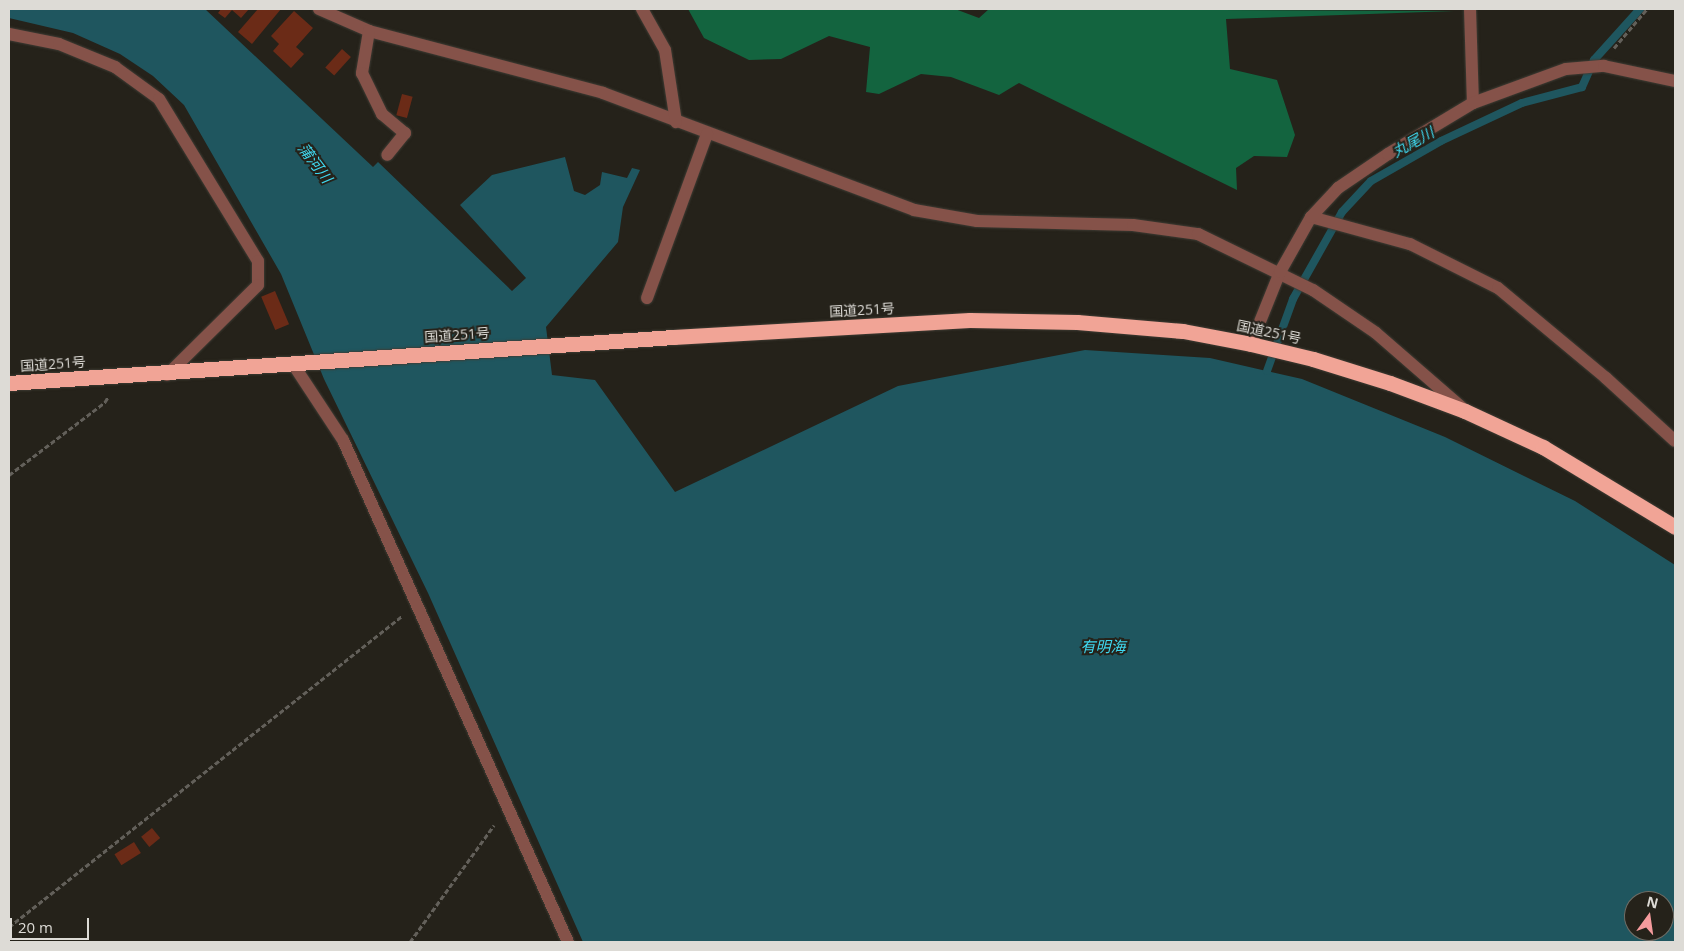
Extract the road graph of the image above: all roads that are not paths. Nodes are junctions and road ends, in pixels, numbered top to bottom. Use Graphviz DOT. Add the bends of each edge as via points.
graph roads {
  1 [pos="319,9"];
  2 [pos="642,9"];
  3 [pos="1470,9"];
  4 [pos="369,31"];
  5 [pos="9,34"];
  6 [pos="1675,81"];
  7 [pos="1473,103"];
  8 [pos="676,122"];
  9 [pos="707,134"];
  10 [pos="387,156"];
  11 [pos="1318,219"];
  12 [pos="1280,272"];
  13 [pos="647,298"];
  14 [pos="1256,346"];
  15 [pos="297,363"];
  16 [pos="168,375"];
  17 [pos="9,383"];
  18 [pos="1465,411"];
  19 [pos="1675,441"];
  20 [pos="1675,527"];
  21 [pos="568,942"];
  1 -- 4 [label="street"];
  2 -- 8 [label="street" via="665,50"];
  3 -- 7 [label="street"];
  4 -- 8 [label="street" via="603,94"];
  4 -- 10 [label="street" via="362,73 382,114 405,132"];
  5 -- 16 [label="street" via="59,44 116,68 159,99 258,261 258,285"];
  6 -- 7 [label="street" via="1595,67 1566,69"];
  7 -- 11 [label="street" via="1338,188"];
  8 -- 9 [label="street"];
  9 -- 12 [label="street" via="914,210 977,221 1133,225 1198,234"];
  9 -- 13 [label="street"];
  11 -- 12 [label="street"];
  11 -- 19 [label="street" via="1410,244 1498,288 1606,378"];
  12 -- 14 [label="street"];
  12 -- 18 [label="street" via="1313,290 1376,333"];
  14 -- 15 [label="highway, 国道251号" via="1183,331 1077,322 970,320"];
  14 -- 18 [label="highway, 国道251号" via="1390,383"];
  15 -- 16 [label="highway, 国道251号"];
  15 -- 21 [label="street" via="343,440"];
  16 -- 17 [label="highway, 国道251号"];
  18 -- 20 [label="highway, 国道251号" via="1543,446"];
}
